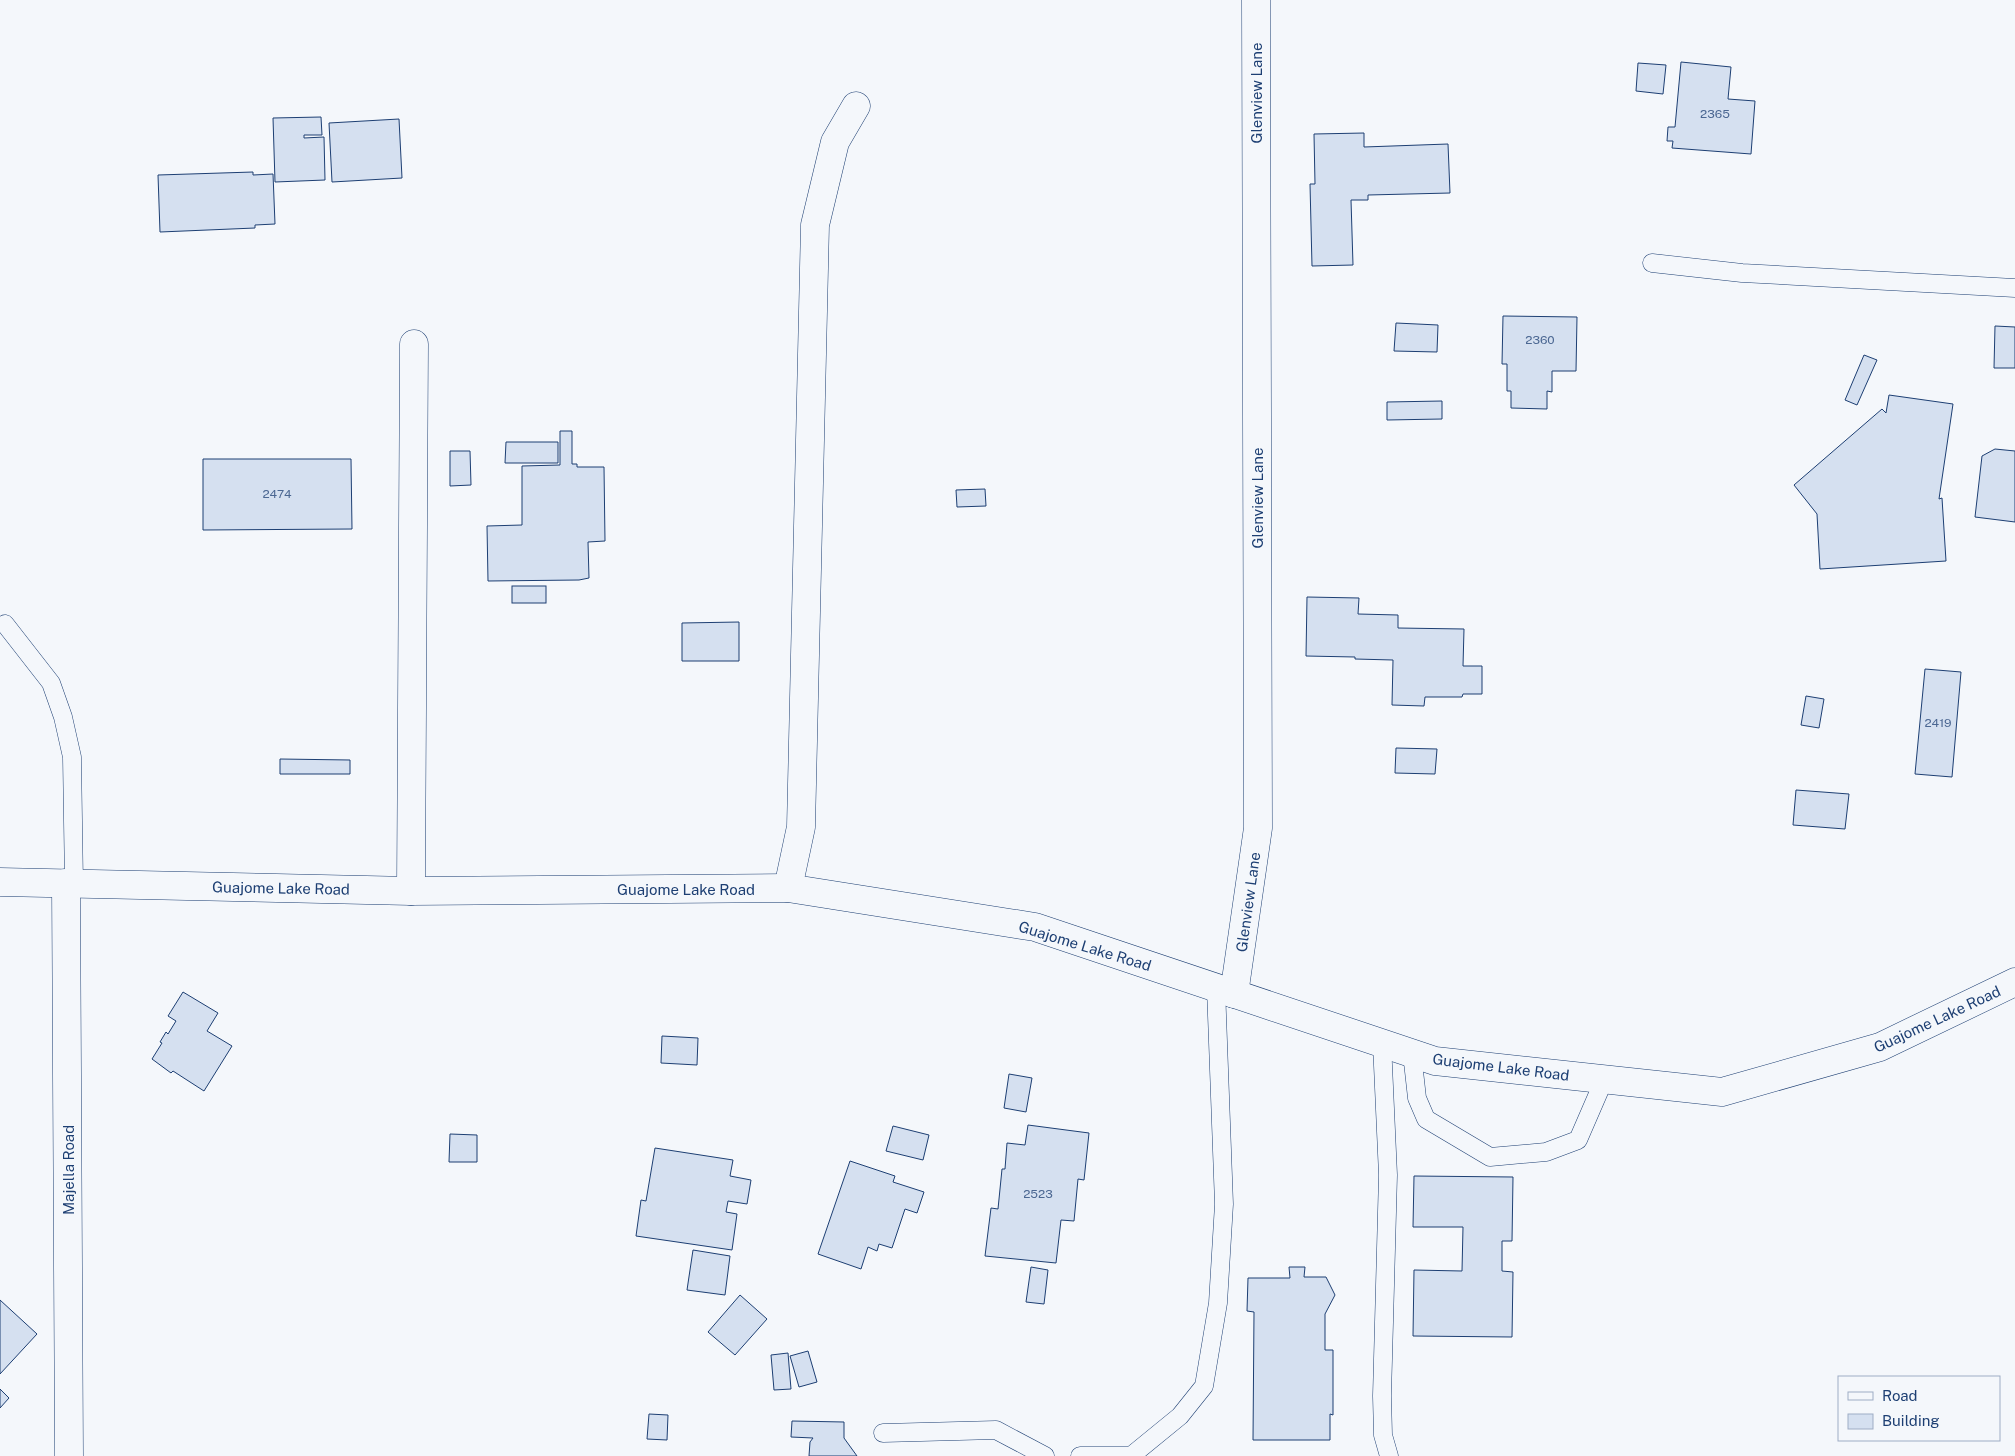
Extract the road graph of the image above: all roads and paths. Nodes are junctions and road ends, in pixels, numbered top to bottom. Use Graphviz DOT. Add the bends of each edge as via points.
graph roads {
  1 [pos="1256,0"];
  2 [pos="856,106"];
  3 [pos="1652,263"];
  4 [pos="2015,288"];
  5 [pos="414,344"];
  6 [pos="5,624"];
  7 [pos="0,882"];
  8 [pos="70,883"];
  9 [pos="788,888"];
  10 [pos="411,891"];
  11 [pos="2015,982"];
  12 [pos="1225,991"];
  13 [pos="1382,1043"];
  14 [pos="1412,1053"];
  15 [pos="1604,1080"];
  16 [pos="883,1433"];
  17 [pos="69,1456"];
  18 [pos="1045,1456"];
  19 [pos="1080,1456"];
  20 [pos="1389,1456"];
  1 -- 12 [label="street, Glenview Lane" via="1258,828"];
  2 -- 9 [label="street" via="835,142 815,225 801,827"];
  3 -- 4 [label="lane" via="1742,273"];
  5 -- 10 [label="street"];
  6 -- 8 [label="lane" via="51,683 63,717 72,757"];
  7 -- 8 [label="street, Guajome Lake Road"];
  8 -- 10 [label="street, Guajome Lake Road"];
  8 -- 17 [label="street, Majella Road"];
  9 -- 10 [label="street, Guajome Lake Road"];
  9 -- 12 [label="street, Guajome Lake Road" via="1034,927"];
  11 -- 15 [label="street, Guajome Lake Road" via="1880,1047 1722,1092"];
  12 -- 13 [label="street, Guajome Lake Road"];
  12 -- 19 [label="lane" via="1224,1204 1218,1303 1204,1386 1180,1416 1131,1456"];
  13 -- 14 [label="street, Guajome Lake Road"];
  13 -- 20 [label="lane" via="1388,1175 1382,1396 1383,1435"];
  14 -- 15 [label="street, Guajome Lake Road" via="1435,1061"];
  14 -- 15 [label="lane" via="1417,1098 1426,1119 1490,1157 1546,1152 1578,1140"];
  16 -- 18 [label="lane" via="996,1430"];
}
